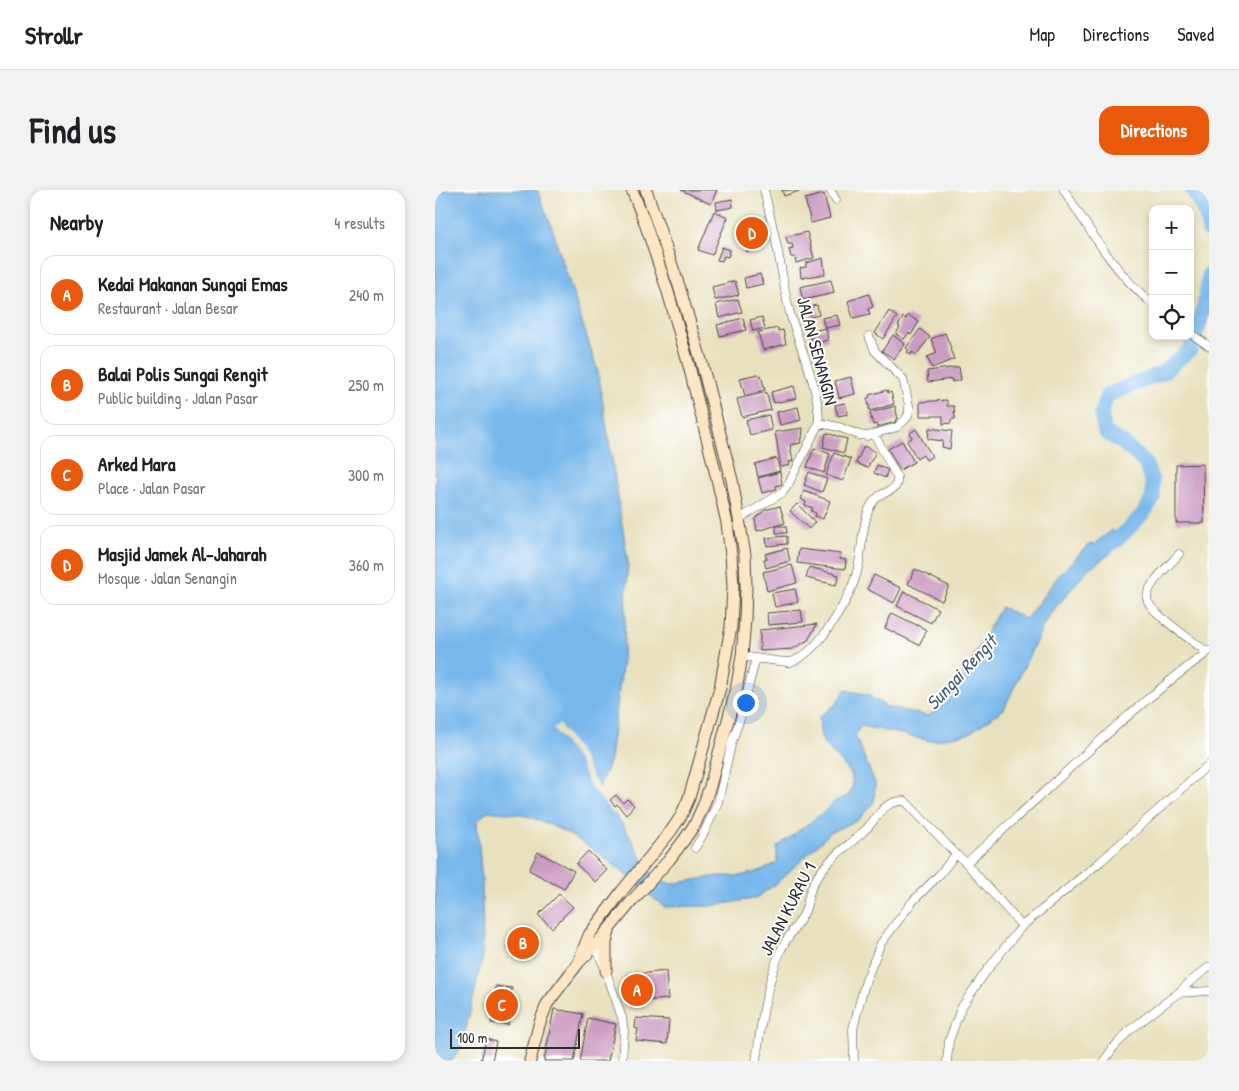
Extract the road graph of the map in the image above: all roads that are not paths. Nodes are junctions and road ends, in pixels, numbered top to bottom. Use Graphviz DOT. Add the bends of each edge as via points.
graph roads {
  1 [pos="633,190"];
  2 [pos="646,190"];
  3 [pos="764,190"];
  4 [pos="830,190"];
  5 [pos="1064,190"];
  6 [pos="836,200"];
  7 [pos="1149,301"];
  8 [pos="869,336"];
  9 [pos="1194,337"];
  10 [pos="1208,346"];
  11 [pos="819,423"];
  12 [pos="874,434"];
  13 [pos="739,519"];
  14 [pos="1179,554"];
  15 [pos="1208,651"];
  16 [pos="742,656"];
  17 [pos="756,658"];
  18 [pos="1209,764"];
  19 [pos="695,848"];
  20 [pos="956,854"];
  21 [pos="966,862"];
  22 [pos="1023,926"];
  23 [pos="610,928"];
  24 [pos="589,935"];
  25 [pos="595,946"];
  26 [pos="579,962"];
  27 [pos="1209,967"];
  28 [pos="606,971"];
  29 [pos="1209,991"];
  30 [pos="1178,992"];
  31 [pos="530,1061"];
  32 [pos="622,1061"];
  33 [pos="756,1061"];
  34 [pos="854,1061"];
  35 [pos="947,1061"];
  36 [pos="1104,1061"];
  1 -- 24 [label="main road" via="668,292 719,483 731,555 731,627 720,688 694,782 681,816"];
  2 -- 13 [label="main road" via="701,360"];
  3 -- 11 [label="street, JALAN SENANGIN" via="790,312 814,389"];
  4 -- 6 [label="street"];
  5 -- 7 [label="street" via="1122,274"];
  8 -- 12 [label="street" via="875,351 903,378 909,405 909,413 902,424"];
  9 -- 10 [label="street"];
  11 -- 12 [label="street" via="859,435"];
  11 -- 13 [label="street, JALAN SENANGIN" via="782,493"];
  12 -- 17 [label="street" via="898,482 877,497 870,507 858,571 841,609 819,642 805,654 790,662"];
  13 -- 16 [label="main road" via="746,587"];
  14 -- 15 [label="street" via="1153,583 1147,598 1163,618"];
  15 -- 21 [label="street" via="1117,725"];
  16 -- 17 [label="street"];
  16 -- 23 [label="main road" via="736,691 704,804 695,824 669,860"];
  17 -- 19 [label="street" via="718,802"];
  18 -- 22 [label="street"];
  20 -- 21 [label="street, JALAN KURAU 1"];
  20 -- 33 [label="street, JALAN KURAU 1" via="905,801 895,801 887,804 867,828 829,862 816,879 806,910 775,964 764,1006"];
  20 -- 34 [label="street" via="913,900 881,943 866,980 853,1029"];
  21 -- 22 [label="street, JALAN KURAU 1"];
  22 -- 35 [label="street" via="961,1008 949,1042"];
  23 -- 25 [label="main road"];
  23 -- 28 [label="main road"];
  24 -- 25 [label="street"];
  24 -- 26 [label="main road"];
  25 -- 26 [label="main road"];
  25 -- 28 [label="street"];
  26 -- 31 [label="main road" via="547,1004"];
  27 -- 30 [label="street"];
  28 -- 32 [label="street" via="622,1018"];
  29 -- 30 [label="street"];
  30 -- 36 [label="street" via="1129,1030"];
}
